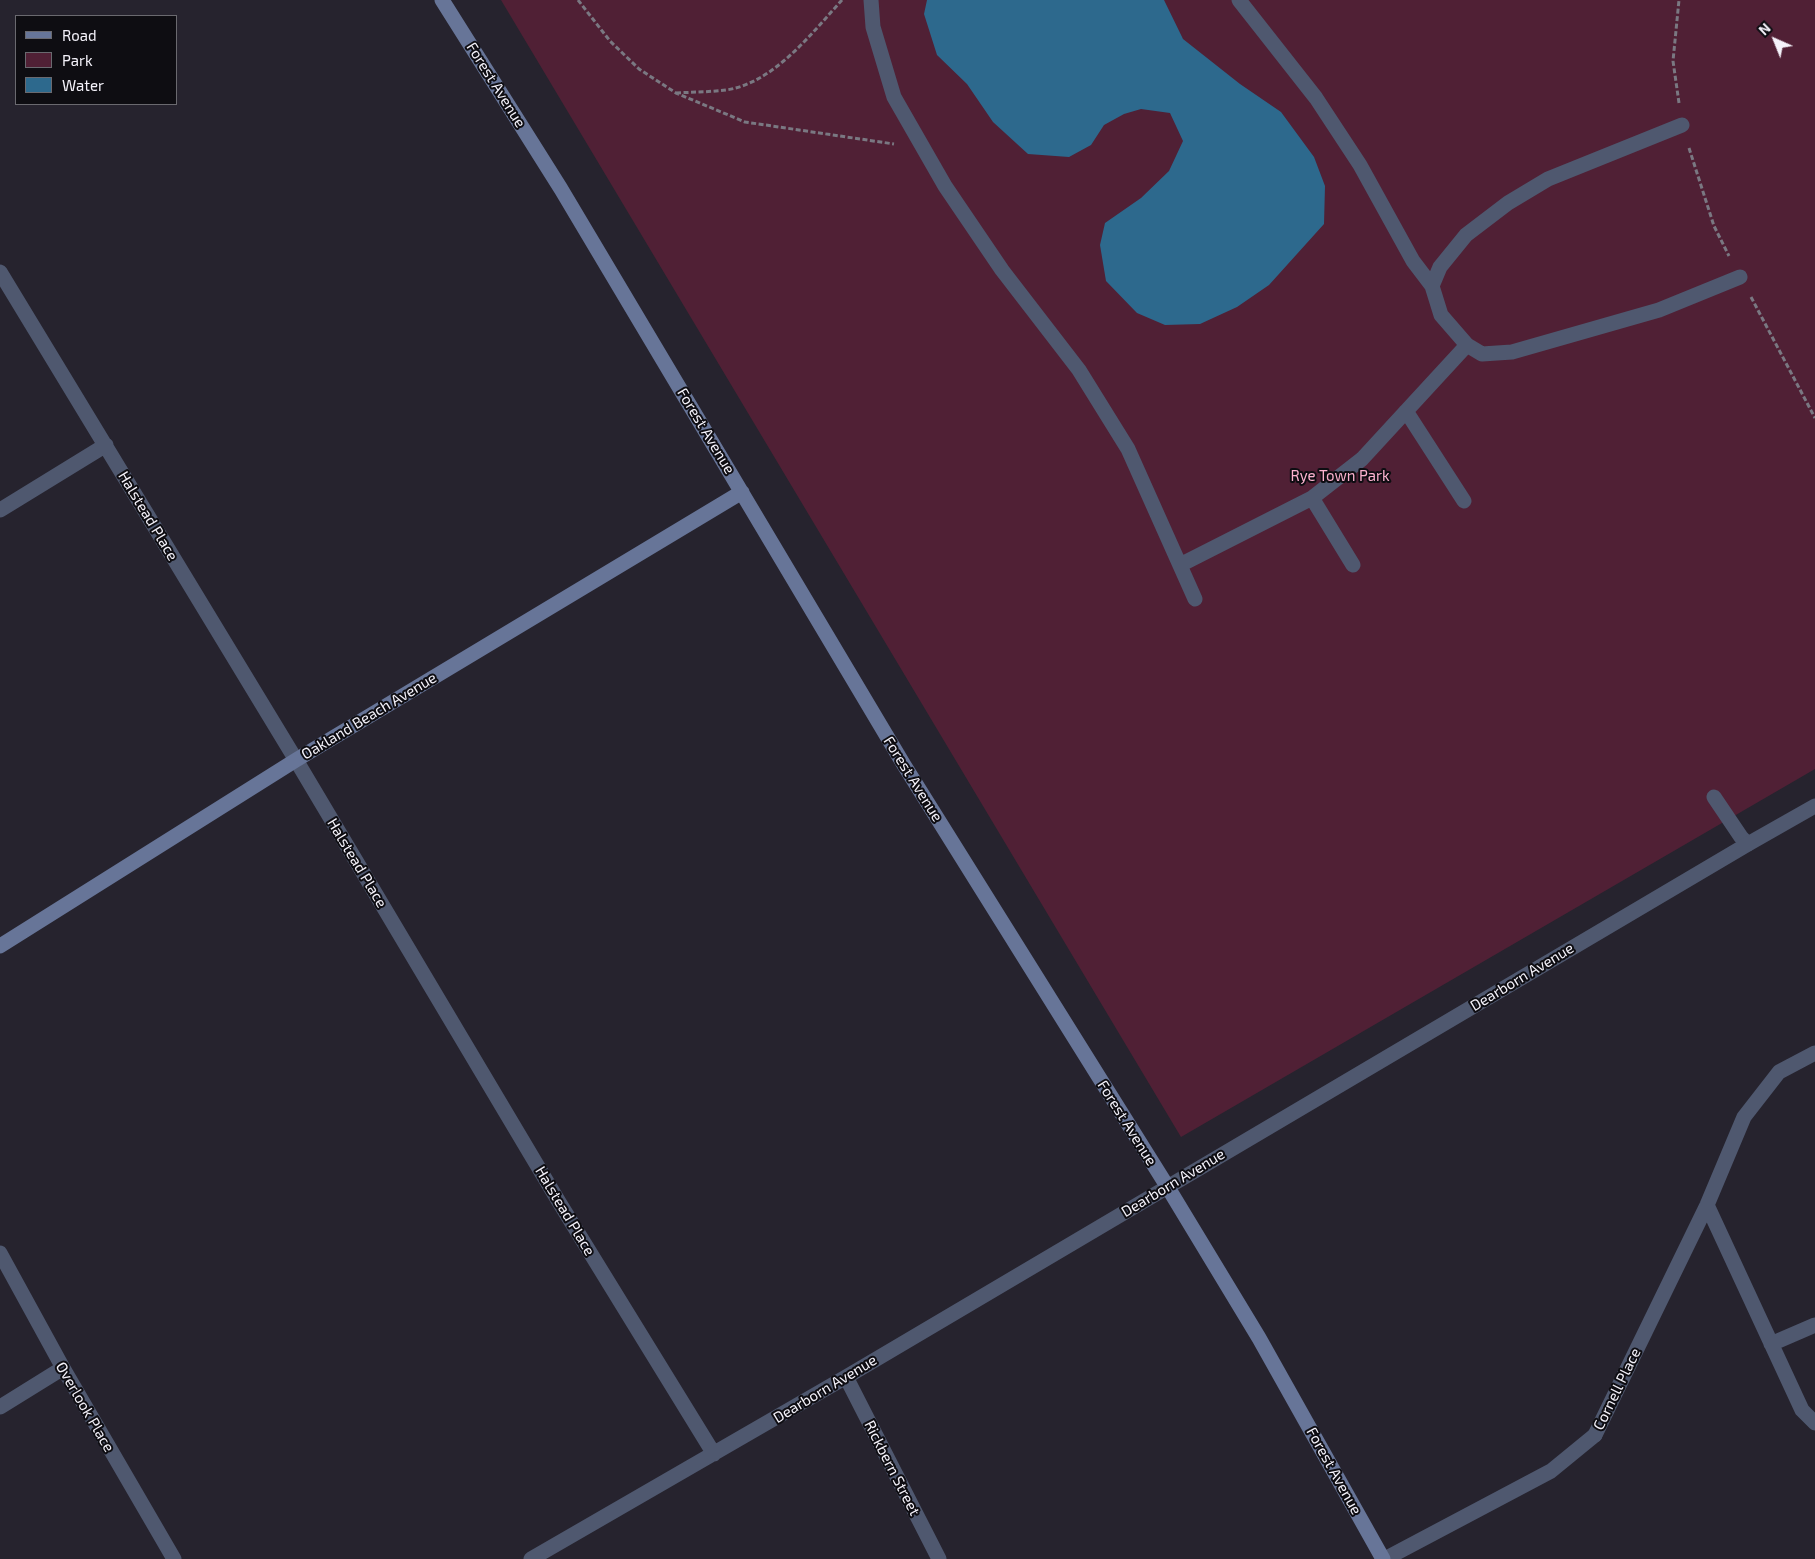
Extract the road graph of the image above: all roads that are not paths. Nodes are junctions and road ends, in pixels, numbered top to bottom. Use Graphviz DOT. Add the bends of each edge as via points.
graph roads {
  1 [pos="442,0"];
  2 [pos="872,0"];
  3 [pos="1239,0"];
  4 [pos="1682,125"];
  5 [pos="0,272"];
  6 [pos="1740,277"];
  7 [pos="1432,286"];
  8 [pos="1467,345"];
  9 [pos="1406,411"];
  10 [pos="106,446"];
  11 [pos="742,492"];
  12 [pos="1312,498"];
  13 [pos="1464,501"];
  14 [pos="0,510"];
  15 [pos="1180,565"];
  16 [pos="1353,565"];
  17 [pos="1195,599"];
  18 [pos="296,760"];
  19 [pos="1714,797"];
  20 [pos="1815,806"];
  21 [pos="1748,844"];
  22 [pos="0,946"];
  23 [pos="1815,1053"];
  24 [pos="1167,1186"];
  25 [pos="1706,1205"];
  26 [pos="0,1253"];
  27 [pos="1815,1325"];
  28 [pos="1771,1344"];
  29 [pos="63,1368"];
  30 [pos="846,1377"];
  31 [pos="0,1407"];
  32 [pos="1815,1423"];
  33 [pos="714,1454"];
  34 [pos="174,1559"];
  35 [pos="531,1559"];
  36 [pos="939,1559"];
  37 [pos="1384,1559"];
  1 -- 11 [label="street, Forest Avenue" via="561,189"];
  2 -- 15 [label="street" via="873,27 894,97 945,186 1002,270 1078,370 1128,449"];
  3 -- 7 [label="street" via="1316,98 1360,165 1413,261"];
  4 -- 7 [label="street" via="1548,179 1508,203 1466,235 1440,267"];
  5 -- 10 [label="street, Halstead Place"];
  6 -- 8 [label="street" via="1659,310 1512,352 1482,354"];
  7 -- 8 [label="street" via="1441,315"];
  8 -- 9 [label="street"];
  9 -- 12 [label="street" via="1362,459"];
  9 -- 13 [label="street"];
  10 -- 14 [label="street"];
  10 -- 18 [label="street, Halstead Place"];
  11 -- 18 [label="street, Oakland Beach Avenue"];
  11 -- 24 [label="street, Forest Avenue" via="904,765"];
  12 -- 15 [label="street"];
  12 -- 16 [label="street"];
  15 -- 17 [label="street"];
  18 -- 22 [label="street, Oakland Beach Avenue"];
  18 -- 33 [label="street, Halstead Place" via="554,1194"];
  19 -- 21 [label="street"];
  20 -- 21 [label="street, Dearborn Avenue"];
  21 -- 24 [label="street, Dearborn Avenue"];
  23 -- 25 [label="street, Cornell Place" via="1779,1072 1744,1116"];
  24 -- 30 [label="street, Dearborn Avenue"];
  24 -- 37 [label="street, Forest Avenue" via="1259,1338"];
  25 -- 28 [label="street"];
  25 -- 37 [label="street, Cornell Place" via="1595,1436 1551,1471"];
  26 -- 29 [label="street, Overlook Place"];
  27 -- 28 [label="street"];
  28 -- 32 [label="street" via="1802,1410"];
  29 -- 31 [label="street"];
  29 -- 34 [label="street, Overlook Place"];
  30 -- 33 [label="street, Dearborn Avenue"];
  30 -- 36 [label="street, Rickbern Street"];
  33 -- 35 [label="street, Dearborn Avenue"];
}
